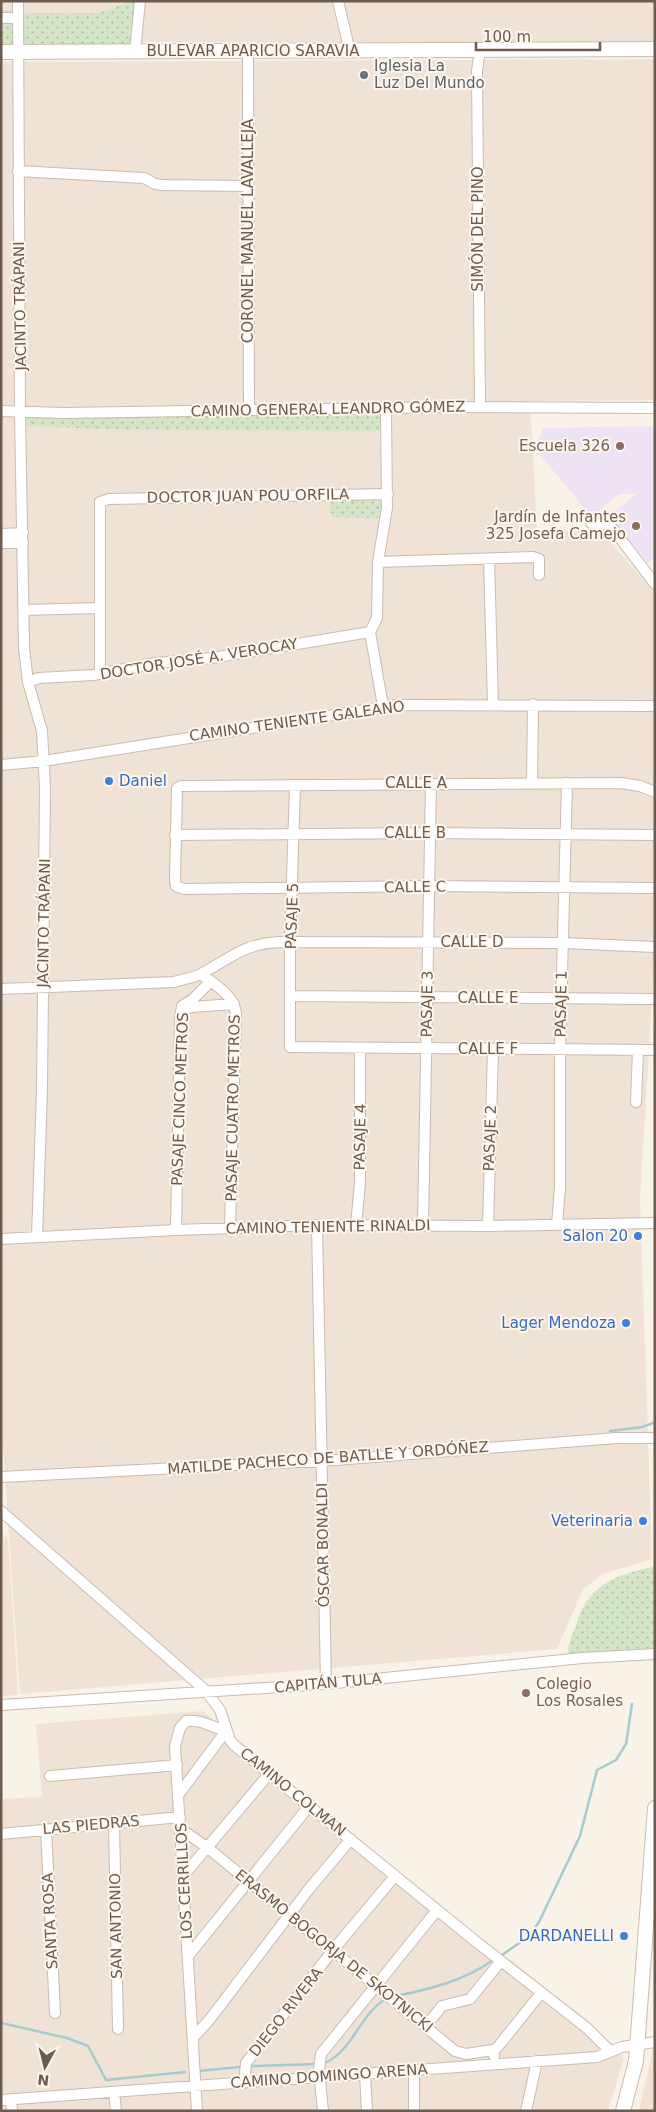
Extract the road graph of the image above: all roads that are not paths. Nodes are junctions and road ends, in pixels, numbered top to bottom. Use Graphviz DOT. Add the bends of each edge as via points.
graph roads {
  1 [pos="18,1"];
  2 [pos="140,1"];
  3 [pos="338,1"];
  4 [pos="1,18"];
  5 [pos="18,18"];
  6 [pos="480,50"];
  7 [pos="655,50"];
  8 [pos="135,51"];
  9 [pos="1,52"];
  10 [pos="18,52"];
  11 [pos="248,52"];
  12 [pos="350,52"];
  13 [pos="18,171"];
  14 [pos="248,186"];
  15 [pos="480,407"];
  16 [pos="655,408"];
  17 [pos="386,409"];
  18 [pos="249,410"];
  19 [pos="1,411"];
  20 [pos="20,412"];
  21 [pos="388,494"];
  22 [pos="591,523"];
  23 [pos="1,534"];
  24 [pos="23,538"];
  25 [pos="1,543"];
  26 [pos="489,559"];
  27 [pos="378,562"];
  28 [pos="539,574"];
  29 [pos="655,584"];
  30 [pos="98,608"];
  31 [pos="24,610"];
  32 [pos="370,632"];
  33 [pos="100,674"];
  34 [pos="28,682"];
  35 [pos="493,704"];
  36 [pos="533,704"];
  37 [pos="383,706"];
  38 [pos="655,706"];
  39 [pos="44,760"];
  40 [pos="1,764"];
  41 [pos="431,783"];
  42 [pos="532,783"];
  43 [pos="567,783"];
  44 [pos="295,785"];
  45 [pos="655,792"];
  46 [pos="430,833"];
  47 [pos="293,834"];
  48 [pos="566,834"];
  49 [pos="175,835"];
  50 [pos="655,835"];
  51 [pos="429,886"];
  52 [pos="565,887"];
  53 [pos="655,888"];
  54 [pos="292,889"];
  55 [pos="290,942"];
  56 [pos="428,942"];
  57 [pos="563,943"];
  58 [pos="655,947"];
  59 [pos="201,974"];
  60 [pos="210,982"];
  61 [pos="1,989"];
  62 [pos="43,989"];
  63 [pos="292,996"];
  64 [pos="427,998"];
  65 [pos="561,998"];
  66 [pos="655,1000"];
  67 [pos="234,1004"];
  68 [pos="182,1010"];
  69 [pos="290,1047"];
  70 [pos="360,1048"];
  71 [pos="426,1049"];
  72 [pos="493,1049"];
  73 [pos="560,1050"];
  74 [pos="638,1050"];
  75 [pos="655,1050"];
  76 [pos="636,1102"];
  77 [pos="655,1223"];
  78 [pos="317,1225"];
  79 [pos="356,1225"];
  80 [pos="558,1225"];
  81 [pos="423,1226"];
  82 [pos="488,1226"];
  83 [pos="230,1228"];
  84 [pos="176,1230"];
  85 [pos="37,1237"];
  86 [pos="1,1239"];
  87 [pos="655,1438"];
  88 [pos="322,1460"];
  89 [pos="1,1478"];
  90 [pos="1,1511"];
  91 [pos="655,1654"];
  92 [pos="326,1684"];
  93 [pos="206,1691"];
  94 [pos="1,1706"];
  95 [pos="226,1731"];
  96 [pos="177,1765"];
  97 [pos="269,1774"];
  98 [pos="50,1776"];
  99 [pos="179,1794"];
  100 [pos="310,1805"];
  101 [pos="655,1808"];
  102 [pos="180,1817"];
  103 [pos="114,1823"];
  104 [pos="46,1829"];
  105 [pos="181,1829"];
  106 [pos="654,1832"];
  107 [pos="1,1834"];
  108 [pos="351,1839"];
  109 [pos="208,1848"];
  110 [pos="183,1876"];
  111 [pos="395,1876"];
  112 [pos="248,1880"];
  113 [pos="437,1910"];
  114 [pos="289,1914"];
  115 [pos="333,1950"];
  116 [pos="188,1956"];
  117 [pos="501,1961"];
  118 [pos="375,1986"];
  119 [pos="541,1993"];
  120 [pos="55,2013"];
  121 [pos="426,2026"];
  122 [pos="118,2029"];
  123 [pos="193,2038"];
  124 [pos="655,2042"];
  125 [pos="638,2044"];
  126 [pos="493,2050"];
  127 [pos="610,2051"];
  128 [pos="537,2061"];
  129 [pos="497,2064"];
  130 [pos="414,2070"];
  131 [pos="365,2074"];
  132 [pos="320,2077"];
  133 [pos="244,2082"];
  134 [pos="196,2086"];
  135 [pos="114,2092"];
  136 [pos="6,2100"];
  137 [pos="12,2111"];
  138 [pos="116,2111"];
  139 [pos="197,2111"];
  140 [pos="323,2111"];
  141 [pos="367,2111"];
  142 [pos="414,2111"];
  143 [pos="526,2111"];
  144 [pos="623,2111"];
  1 -- 5 [label="street, JACINTO TRÁPANI"];
  2 -- 8 [label="street"];
  3 -- 12 [label="street"];
  4 -- 5 [label="street"];
  5 -- 10 [label="street, JACINTO TRÁPANI"];
  6 -- 7 [label="street, BULEVAR APARICIO SARAVIA"];
  6 -- 12 [label="street, BULEVAR APARICIO SARAVIA"];
  6 -- 15 [label="street, SIMÓN DEL PINO"];
  8 -- 10 [label="street, BULEVAR APARICIO SARAVIA"];
  8 -- 11 [label="street, BULEVAR APARICIO SARAVIA"];
  9 -- 10 [label="street, BULEVAR APARICIO SARAVIA"];
  10 -- 13 [label="street, JACINTO TRÁPANI"];
  11 -- 12 [label="street, BULEVAR APARICIO SARAVIA"];
  11 -- 14 [label="street, CORONEL MANUEL LAVALLEJA"];
  13 -- 14 [label="street" via="144,178 162,185"];
  13 -- 20 [label="street, JACINTO TRÁPANI"];
  14 -- 18 [label="street, CORONEL MANUEL LAVALLEJA"];
  15 -- 16 [label="street, CAMINO GENERAL LEANDRO GÓMEZ"];
  15 -- 17 [label="street, CAMINO GENERAL LEANDRO GÓMEZ"];
  17 -- 18 [label="street, CAMINO GENERAL LEANDRO GÓMEZ"];
  17 -- 21 [label="street"];
  18 -- 20 [label="street, CAMINO GENERAL LEANDRO GÓMEZ"];
  19 -- 20 [label="street, CAMINO GENERAL LEANDRO GÓMEZ"];
  20 -- 24 [label="street, JACINTO TRÁPANI"];
  21 -- 27 [label="street"];
  21 -- 30 [label="street, DOCTOR JUAN POU ORFILA" via="109,499 100,502"];
  22 -- 29 [label="street" via="613,529"];
  23 -- 24 [label="street"];
  24 -- 25 [label="street"];
  24 -- 31 [label="street, JACINTO TRÁPANI"];
  26 -- 27 [label="street"];
  26 -- 28 [label="street" via="533,557 539,559"];
  26 -- 35 [label="street"];
  27 -- 32 [label="street" via="377,618"];
  30 -- 31 [label="street"];
  30 -- 33 [label="street"];
  31 -- 34 [label="street, JACINTO TRÁPANI"];
  32 -- 33 [label="street, DOCTOR JOSÉ A. VEROCAY"];
  32 -- 37 [label="street"];
  33 -- 34 [label="street, DOCTOR JOSÉ A. VEROCAY" via="40,678"];
  34 -- 39 [label="street, JACINTO TRÁPANI" via="42,731"];
  35 -- 36 [label="street, CAMINO TENIENTE GALEANO"];
  35 -- 37 [label="street, CAMINO TENIENTE GALEANO"];
  36 -- 38 [label="street, CAMINO TENIENTE GALEANO"];
  36 -- 42 [label="street"];
  37 -- 39 [label="street, CAMINO TENIENTE GALEANO"];
  39 -- 40 [label="street, CAMINO TENIENTE GALEANO"];
  39 -- 62 [label="street, JACINTO TRÁPANI"];
  41 -- 42 [label="street, CALLE A"];
  41 -- 44 [label="street, CALLE A"];
  41 -- 46 [label="street, PASAJE 3"];
  42 -- 43 [label="street, CALLE A"];
  43 -- 45 [label="street, CALLE A" via="628,784"];
  43 -- 48 [label="street, PASAJE 1"];
  44 -- 47 [label="street, PASAJE 5"];
  44 -- 49 [label="street, CALLE A" via="188,785 177,788"];
  46 -- 47 [label="street, CALLE B"];
  46 -- 48 [label="street, CALLE B"];
  46 -- 51 [label="street, PASAJE 3"];
  47 -- 49 [label="street, CALLE B"];
  47 -- 54 [label="street, PASAJE 5"];
  48 -- 50 [label="street, CALLE B"];
  48 -- 52 [label="street, PASAJE 1"];
  49 -- 54 [label="street, CALLE C" via="176,886 184,889"];
  51 -- 52 [label="street, CALLE C"];
  51 -- 54 [label="street, CALLE C"];
  51 -- 56 [label="street, PASAJE 3"];
  52 -- 53 [label="street, CALLE C"];
  52 -- 57 [label="street, PASAJE 1"];
  54 -- 55 [label="street, PASAJE 5"];
  55 -- 56 [label="street, CALLE D"];
  55 -- 59 [label="street, CALLE D" via="245,948"];
  55 -- 63 [label="street, PASAJE 5"];
  56 -- 57 [label="street, CALLE D"];
  56 -- 64 [label="street, PASAJE 3"];
  57 -- 58 [label="street, CALLE D"];
  57 -- 65 [label="street, PASAJE 1"];
  59 -- 60 [label="street, PASAJE CUATRO METROS"];
  59 -- 62 [label="street, CALLE D" via="161,984"];
  60 -- 67 [label="street, PASAJE CUATRO METROS" via="227,994"];
  60 -- 68 [label="street, PASAJE CINCO METROS" via="182,1006"];
  61 -- 62 [label="street, CALLE D"];
  62 -- 85 [label="street, JACINTO TRÁPANI"];
  63 -- 64 [label="street, CALLE E"];
  63 -- 69 [label="street, PASAJE 5"];
  64 -- 65 [label="street, CALLE E"];
  64 -- 71 [label="street, PASAJE 3"];
  65 -- 66 [label="street, CALLE E"];
  65 -- 73 [label="street, PASAJE 1"];
  67 -- 68 [label="street"];
  67 -- 83 [label="street, PASAJE CUATRO METROS"];
  68 -- 84 [label="street, PASAJE CINCO METROS"];
  69 -- 70 [label="street, CALLE F"];
  70 -- 71 [label="street, CALLE F"];
  70 -- 79 [label="street, PASAJE 4" via="360,1183"];
  71 -- 72 [label="street, CALLE F"];
  71 -- 81 [label="street, PASAJE 3"];
  72 -- 73 [label="street, CALLE F"];
  72 -- 82 [label="street, PASAJE 2"];
  73 -- 74 [label="street, CALLE F"];
  73 -- 80 [label="street, PASAJE 1"];
  74 -- 75 [label="street, CALLE F"];
  74 -- 76 [label="street"];
  77 -- 80 [label="street, CAMINO TENIENTE RINALDI"];
  78 -- 79 [label="street, CAMINO TENIENTE RINALDI"];
  78 -- 83 [label="street, CAMINO TENIENTE RINALDI"];
  78 -- 88 [label="street, ÓSCAR BONALDI"];
  79 -- 81 [label="street, CAMINO TENIENTE RINALDI"];
  80 -- 82 [label="street, CAMINO TENIENTE RINALDI"];
  81 -- 82 [label="street, CAMINO TENIENTE RINALDI"];
  83 -- 84 [label="street, CAMINO TENIENTE RINALDI"];
  84 -- 85 [label="street, CAMINO TENIENTE RINALDI"];
  85 -- 86 [label="street, CAMINO TENIENTE RINALDI"];
  87 -- 88 [label="street, MATILDE PACHECO DE BATLLE Y ORDÓÑEZ" via="616,1438"];
  88 -- 89 [label="street, MATILDE PACHECO DE BATLLE Y ORDÓÑEZ"];
  88 -- 92 [label="street, ÓSCAR BONALDI"];
  90 -- 93 [label="street, CAMINO COLMAN"];
  91 -- 92 [label="street, CAPITÁN TULA" via="582,1658"];
  92 -- 93 [label="street, CAPITÁN TULA"];
  93 -- 94 [label="street, CAPITÁN TULA"];
  93 -- 95 [label="street, CAMINO COLMAN" via="220,1710"];
  95 -- 96 [label="street, LOS CERRILLOS" via="201,1720 186,1721 176,1737"];
  95 -- 97 [label="street, CAMINO COLMAN" via="234,1745"];
  95 -- 99 [label="street"];
  96 -- 98 [label="street"];
  96 -- 99 [label="street, LOS CERRILLOS"];
  97 -- 100 [label="street, CAMINO COLMAN"];
  97 -- 109 [label="street"];
  99 -- 102 [label="street, LOS CERRILLOS"];
  100 -- 108 [label="street, CAMINO COLMAN"];
  100 -- 112 [label="street"];
  101 -- 106 [label="street"];
  102 -- 103 [label="street, LAS PIEDRAS"];
  102 -- 105 [label="street, LOS CERRILLOS"];
  103 -- 104 [label="street, LAS PIEDRAS"];
  103 -- 122 [label="street, SAN ANTONIO"];
  104 -- 107 [label="street, LAS PIEDRAS"];
  104 -- 120 [label="street, SANTA ROSA"];
  105 -- 109 [label="street, ERASMO BOGORJA DE SKOTNICKI"];
  105 -- 110 [label="street, LOS CERRILLOS"];
  106 -- 125 [label="street"];
  108 -- 111 [label="street, CAMINO COLMAN"];
  108 -- 114 [label="street"];
  109 -- 110 [label="street"];
  109 -- 112 [label="street, ERASMO BOGORJA DE SKOTNICKI"];
  110 -- 116 [label="street, LOS CERRILLOS"];
  111 -- 113 [label="street, CAMINO COLMAN"];
  111 -- 115 [label="street, DIEGO RIVERA"];
  112 -- 114 [label="street, ERASMO BOGORJA DE SKOTNICKI"];
  112 -- 116 [label="street"];
  113 -- 117 [label="street, CAMINO COLMAN"];
  113 -- 118 [label="street"];
  114 -- 115 [label="street, ERASMO BOGORJA DE SKOTNICKI"];
  114 -- 123 [label="street"];
  115 -- 118 [label="street, ERASMO BOGORJA DE SKOTNICKI"];
  115 -- 133 [label="street, DIEGO RIVERA" via="246,2063"];
  116 -- 123 [label="street, LOS CERRILLOS"];
  117 -- 119 [label="street, CAMINO COLMAN"];
  117 -- 121 [label="street" via="470,1999 442,2006"];
  118 -- 121 [label="street, ERASMO BOGORJA DE SKOTNICKI"];
  118 -- 132 [label="street" via="321,2054"];
  119 -- 126 [label="street"];
  119 -- 127 [label="street, CAMINO COLMAN" via="587,2028"];
  121 -- 126 [label="street, ERASMO BOGORJA DE SKOTNICKI" via="459,2052"];
  123 -- 134 [label="street, LOS CERRILLOS"];
  124 -- 125 [label="street, CAMINO DOMINGO ARENA"];
  125 -- 127 [label="street, CAMINO DOMINGO ARENA"];
  125 -- 144 [label="street"];
  126 -- 129 [label="street"];
  127 -- 128 [label="street, CAMINO DOMINGO ARENA" via="597,2057"];
  128 -- 129 [label="street, CAMINO DOMINGO ARENA"];
  128 -- 143 [label="street"];
  129 -- 130 [label="street, CAMINO DOMINGO ARENA"];
  130 -- 131 [label="street, CAMINO DOMINGO ARENA"];
  130 -- 142 [label="street"];
  131 -- 132 [label="street, CAMINO DOMINGO ARENA"];
  131 -- 141 [label="street"];
  132 -- 133 [label="street, CAMINO DOMINGO ARENA"];
  132 -- 140 [label="street"];
  133 -- 134 [label="street, CAMINO DOMINGO ARENA"];
  134 -- 135 [label="street, CAMINO DOMINGO ARENA"];
  134 -- 139 [label="street, LOS CERRILLOS"];
  135 -- 136 [label="street, CAMINO DOMINGO ARENA"];
  135 -- 138 [label="street"];
  136 -- 137 [label="street"];
}
